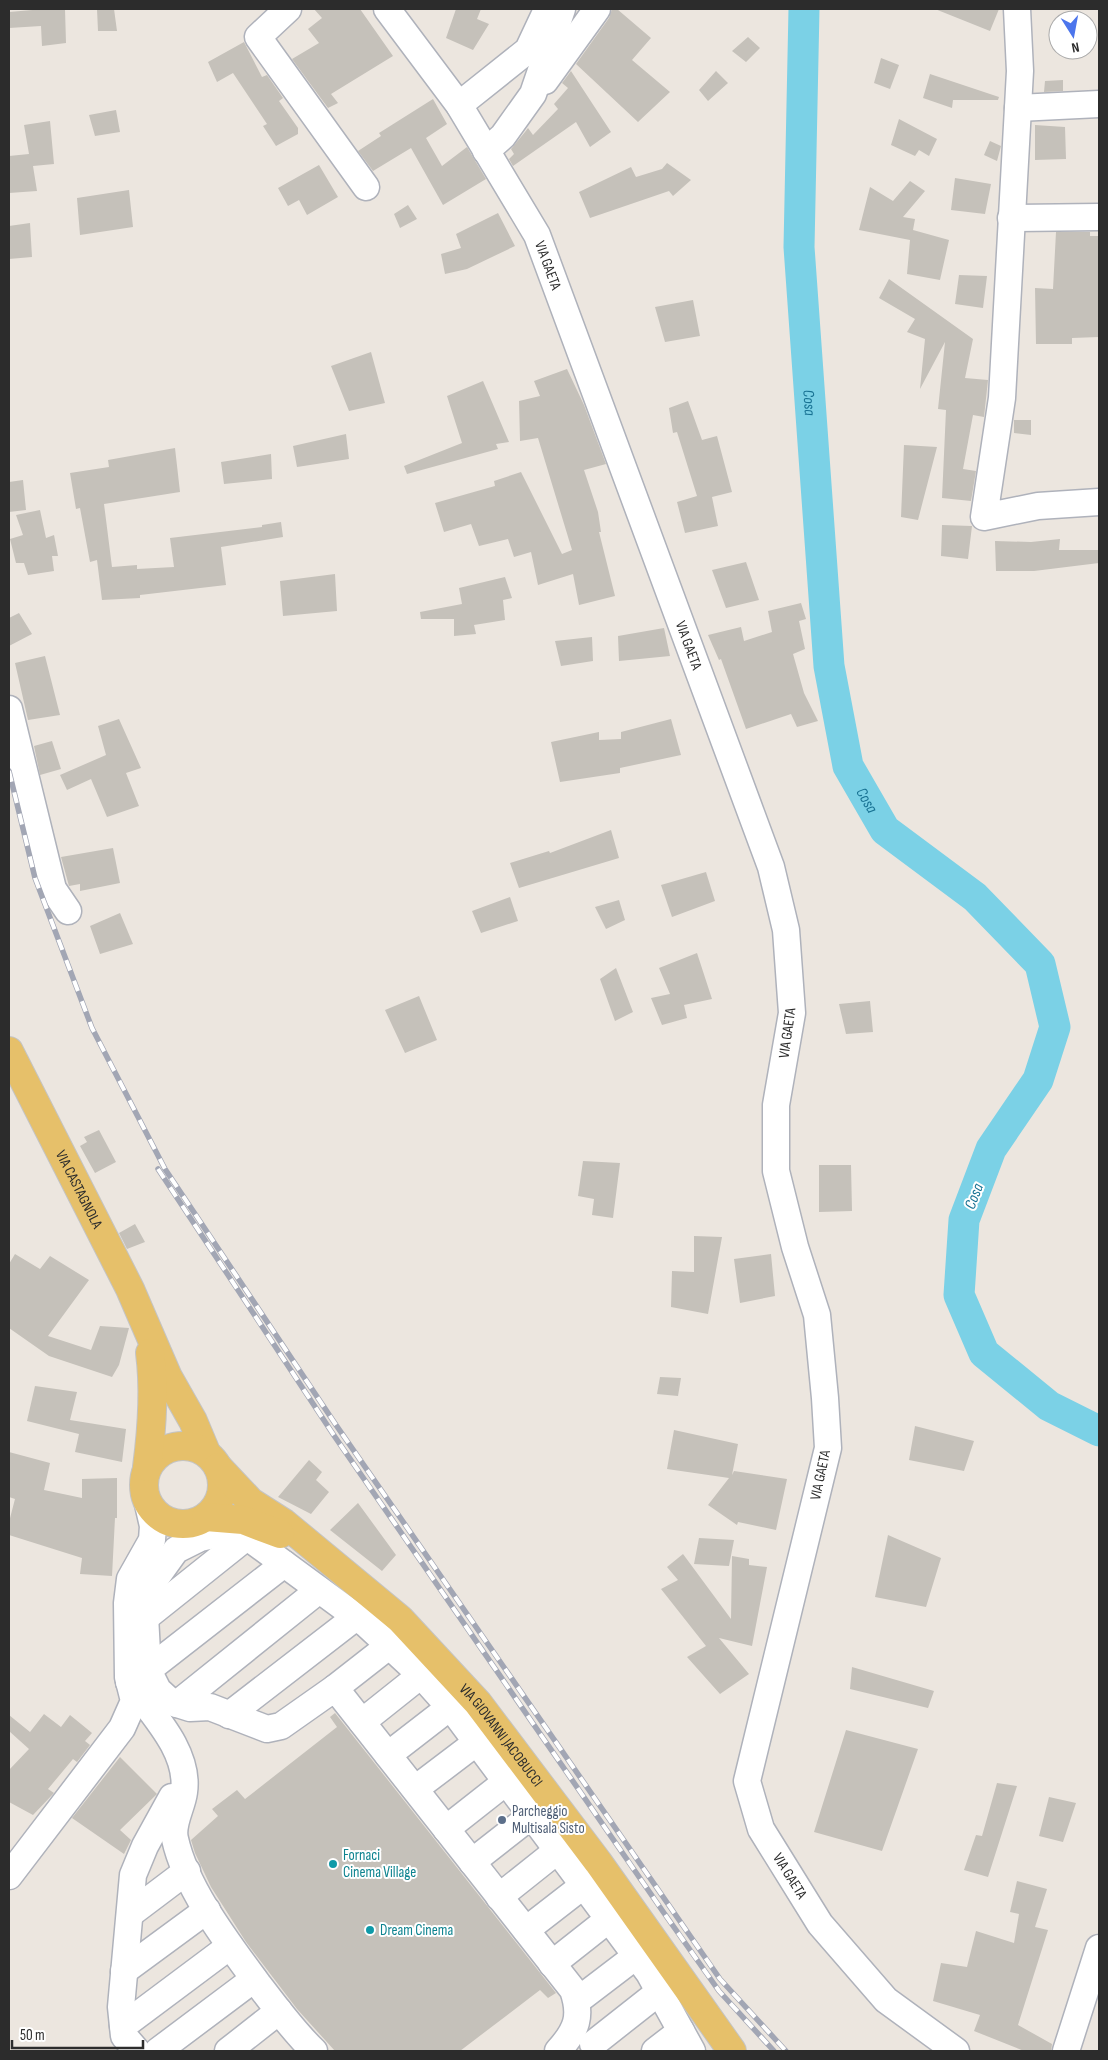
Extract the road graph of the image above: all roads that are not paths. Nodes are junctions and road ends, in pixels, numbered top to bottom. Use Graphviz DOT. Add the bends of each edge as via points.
graph roads {
  1 [pos="288,9"];
  2 [pos="387,9"];
  3 [pos="547,9"];
  4 [pos="562,9"];
  5 [pos="597,9"];
  6 [pos="1017,9"];
  7 [pos="533,94"];
  8 [pos="1099,104"];
  9 [pos="459,105"];
  10 [pos="1018,108"];
  11 [pos="486,152"];
  12 [pos="366,187"];
  13 [pos="1099,217"];
  14 [pos="1011,218"];
  15 [pos="1099,502"];
  16 [pos="9,709"];
  17 [pos="68,911"];
  18 [pos="9,1051"];
  19 [pos="148,1329"];
  20 [pos="212,1460"];
  21 [pos="147,1467"];
  22 [pos="148,1504"];
  23 [pos="196,1520"];
  24 [pos="310,1546"];
  25 [pos="284,1564"];
  26 [pos="319,1590"];
  27 [pos="136,1611"];
  28 [pos="356,1617"];
  29 [pos="390,1645"];
  30 [pos="421,1675"];
  31 [pos="137,1684"];
  32 [pos="335,1688"];
  33 [pos="177,1704"];
  34 [pos="450,1707"];
  35 [pos="228,1714"];
  36 [pos="362,1722"];
  37 [pos="477,1742"];
  38 [pos="388,1756"];
  39 [pos="183,1769"];
  40 [pos="507,1782"];
  41 [pos="415,1790"];
  42 [pos="532,1816"];
  43 [pos="446,1829"];
  44 [pos="558,1850"];
  45 [pos="472,1862"];
  46 [pos="187,1872"];
  47 [pos="9,1876"];
  48 [pos="584,1885"];
  49 [pos="500,1897"];
  50 [pos="207,1910"];
  51 [pos="130,1914"];
  52 [pos="609,1919"];
  53 [pos="526,1930"];
  54 [pos="230,1946"];
  55 [pos="646,1948"];
  56 [pos="1099,1948"];
  57 [pos="552,1964"];
  58 [pos="124,1971"];
  59 [pos="254,1978"];
  60 [pos="659,1992"];
  61 [pos="577,2001"];
  62 [pos="279,2012"];
  63 [pos="123,2026"];
  64 [pos="686,2041"];
  65 [pos="306,2049"];
  66 [pos="589,2049"];
  67 [pos="137,2051"];
  68 [pos="158,2051"];
  69 [pos="228,2051"];
  70 [pos="558,2051"];
  71 [pos="655,2051"];
  72 [pos="704,2051"];
  73 [pos="732,2051"];
  74 [pos="956,2051"];
  75 [pos="1066,2051"];
  1 -- 12 [label="street" via="258,37"];
  2 -- 9 [label="street, VIA GAETA"];
  3 -- 9 [label="street" via="528,50"];
  4 -- 7 [label="street"];
  5 -- 7 [label="street"];
  6 -- 10 [label="street"];
  7 -- 11 [label="street" via="503,136"];
  8 -- 10 [label="street"];
  9 -- 11 [label="street, VIA GAETA"];
  10 -- 14 [label="street"];
  11 -- 74 [label="street, VIA GAETA" via="537,235 768,860 786,930 792,1013 776,1105 776,1171 817,1315 828,1448 747,1781 761,1829 820,1924 886,2000"];
  13 -- 14 [label="street"];
  14 -- 15 [label="street" via="1002,398 984,517 1038,506"];
  16 -- 17 [label="street" via="53,889"];
  18 -- 19 [label="main road, VIA CASTAGNOLA"];
  19 -- 20 [label="main road, VIA CASTAGNOLA" via="168,1377"];
  19 -- 21 [label="main road" via="154,1383"];
  20 -- 21 [label="main road" via="185,1445 173,1446 153,1458"];
  20 -- 23 [label="main road" via="222,1478 221,1494 214,1509"];
  20 -- 24 [label="main road" via="252,1502 284,1523"];
  21 -- 22 [label="main road" via="143,1480"];
  22 -- 23 [label="main road" via="164,1520"];
  22 -- 27 [label="street" via="153,1526 152,1540 130,1579"];
  23 -- 24 [label="main road" via="243,1520"];
  23 -- 27 [label="street" via="158,1549 144,1567"];
  24 -- 55 [label="main road, VIA GIOVANNI JACOBUCCI" via="400,1619 478,1703"];
  25 -- 26 [label="street"];
  25 -- 27 [label="street" via="253,1541 222,1533 200,1538 176,1550"];
  25 -- 31 [label="street"];
  26 -- 28 [label="street"];
  26 -- 33 [label="street"];
  27 -- 31 [label="street" via="126,1633"];
  28 -- 29 [label="street"];
  28 -- 35 [label="street"];
  29 -- 30 [label="street"];
  29 -- 32 [label="street"];
  30 -- 34 [label="street"];
  30 -- 36 [label="street"];
  31 -- 33 [label="street" via="158,1690"];
  31 -- 39 [label="street" via="174,1745"];
  31 -- 47 [label="street" via="122,1728"];
  31 -- 51 [label="street" via="173,1768 175,1780 174,1794 133,1875"];
  32 -- 35 [label="street" via="281,1726 266,1729"];
  32 -- 36 [label="street"];
  33 -- 35 [label="street" via="190,1708 210,1707"];
  34 -- 37 [label="street"];
  34 -- 38 [label="street"];
  35 -- 39 [label="street" via="194,1720 182,1728 178,1740"];
  36 -- 38 [label="street"];
  37 -- 40 [label="street"];
  37 -- 41 [label="street"];
  38 -- 41 [label="street"];
  39 -- 46 [label="street" via="185,1790 173,1829"];
  40 -- 42 [label="street"];
  40 -- 43 [label="street"];
  41 -- 43 [label="street"];
  42 -- 44 [label="street"];
  42 -- 45 [label="street"];
  43 -- 45 [label="street"];
  44 -- 48 [label="street"];
  44 -- 49 [label="street"];
  45 -- 49 [label="street"];
  46 -- 50 [label="street"];
  46 -- 51 [label="street"];
  48 -- 52 [label="street"];
  48 -- 53 [label="street"];
  49 -- 53 [label="street"];
  50 -- 54 [label="street"];
  50 -- 58 [label="street"];
  51 -- 58 [label="street"];
  52 -- 55 [label="street"];
  52 -- 57 [label="street"];
  53 -- 57 [label="street"];
  54 -- 59 [label="street"];
  54 -- 63 [label="street"];
  55 -- 60 [label="street"];
  55 -- 61 [label="street"];
  55 -- 72 [label="street"];
  55 -- 73 [label="main road, VIA GIOVANNI JACOBUCCI"];
  56 -- 75 [label="street"];
  57 -- 61 [label="street" via="573,1990"];
  58 -- 63 [label="street" via="120,2008"];
  59 -- 62 [label="street"];
  59 -- 68 [label="street"];
  60 -- 64 [label="street"];
  60 -- 66 [label="street"];
  61 -- 70 [label="street" via="578,2021"];
  62 -- 65 [label="street"];
  62 -- 69 [label="street"];
  63 -- 67 [label="street" via="124,2036"];
  64 -- 71 [label="street"];
}
